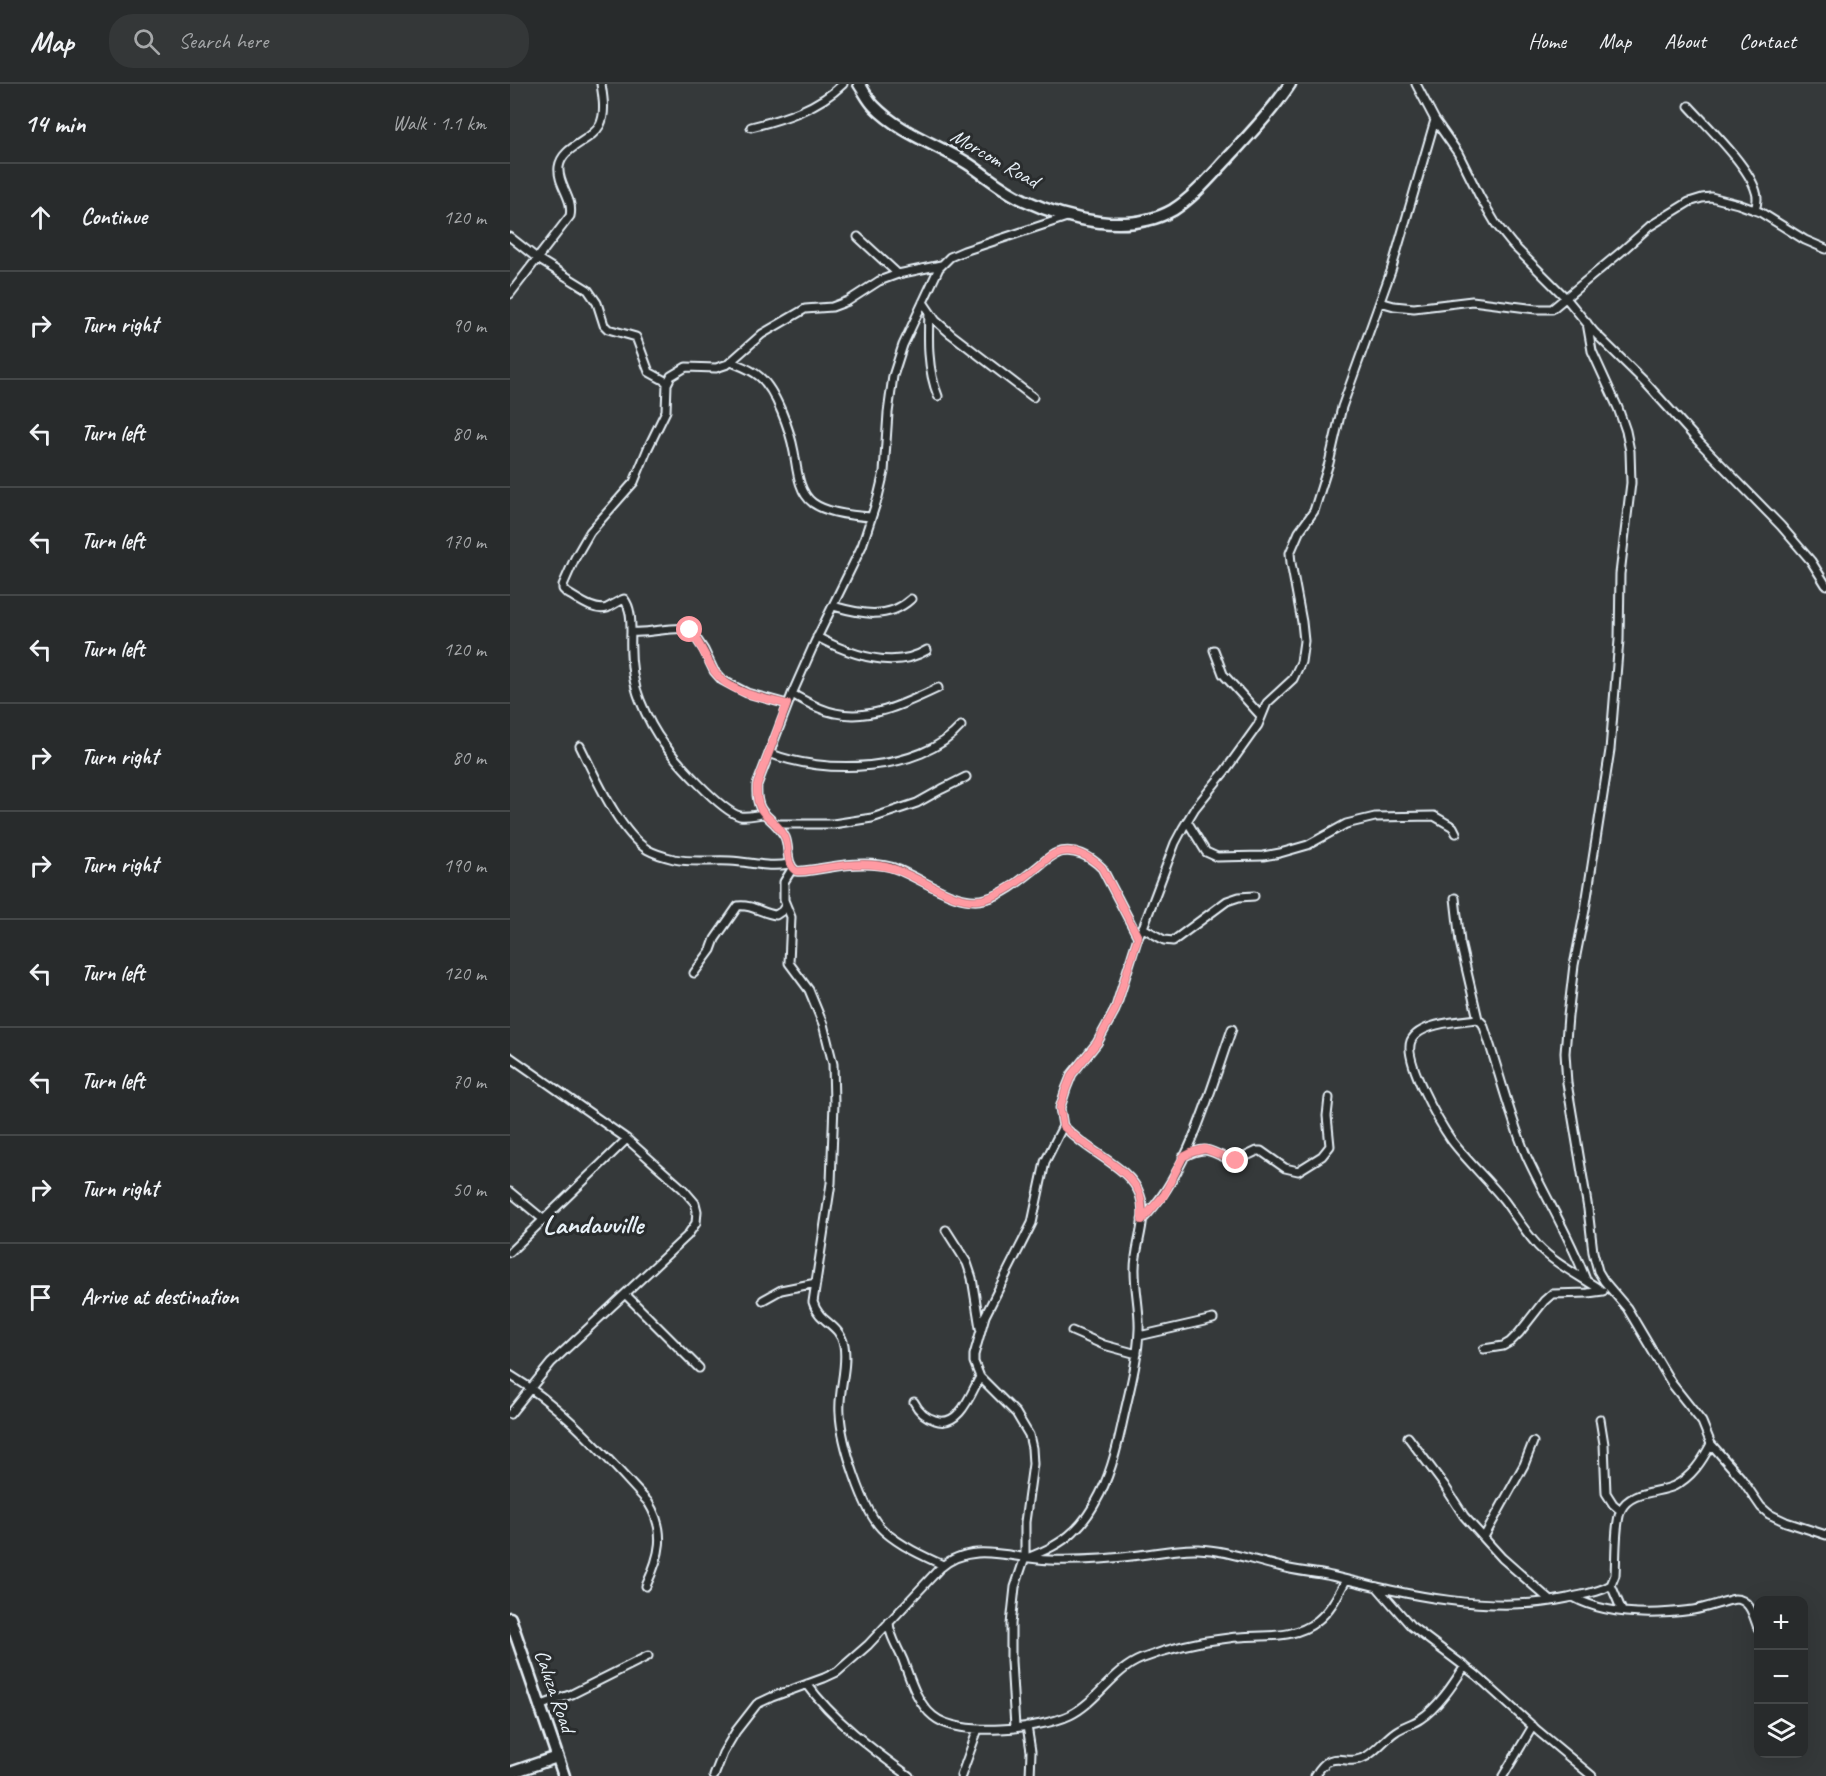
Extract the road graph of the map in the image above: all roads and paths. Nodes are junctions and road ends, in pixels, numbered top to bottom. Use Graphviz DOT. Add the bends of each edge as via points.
graph roads {
  1 [pos="601,84"];
  2 [pos="843,84"];
  3 [pos="859,84"];
  4 [pos="1290,84"];
  5 [pos="1416,84"];
  6 [pos="1689,106"];
  7 [pos="1435,120"];
  8 [pos="751,127"];
  9 [pos="1755,210"];
  10 [pos="1070,216"];
  11 [pos="510,237"];
  12 [pos="858,237"];
  13 [pos="1826,249"];
  14 [pos="538,259"];
  15 [pos="941,265"];
  16 [pos="898,274"];
  17 [pos="510,294"];
  18 [pos="1566,298"];
  19 [pos="923,302"];
  20 [pos="1380,302"];
  21 [pos="929,311"];
  22 [pos="1587,323"];
  23 [pos="731,362"];
  24 [pos="667,382"];
  25 [pos="938,396"];
  26 [pos="1033,397"];
  27 [pos="871,517"];
  28 [pos="1826,585"];
  29 [pos="911,599"];
  30 [pos="833,606"];
  31 [pos="631,632"];
  32 [pos="817,637"];
  33 [pos="927,650"];
  34 [pos="1214,650"];
  35 [pos="938,688"];
  36 [pos="792,694"];
  37 [pos="787,704"];
  38 [pos="1261,716"];
  39 [pos="961,726"];
  40 [pos="580,746"];
  41 [pos="769,753"];
  42 [pos="966,777"];
  43 [pos="763,814"];
  44 [pos="1187,821"];
  45 [pos="775,824"];
  46 [pos="1456,833"];
  47 [pos="791,866"];
  48 [pos="1254,896"];
  49 [pos="1455,898"];
  50 [pos="786,905"];
  51 [pos="1143,928"];
  52 [pos="1138,937"];
  53 [pos="693,973"];
  54 [pos="1478,1019"];
  55 [pos="1232,1029"];
  56 [pos="510,1057"];
  57 [pos="1329,1098"];
  58 [pos="1063,1126"];
  59 [pos="627,1139"];
  60 [pos="1183,1157"];
  61 [pos="510,1192"];
  62 [pos="544,1220"];
  63 [pos="1142,1220"];
  64 [pos="946,1230"];
  65 [pos="510,1252"];
  66 [pos="1586,1280"];
  67 [pos="816,1283"];
  68 [pos="1611,1289"];
  69 [pos="1602,1291"];
  70 [pos="625,1294"];
  71 [pos="763,1300"];
  72 [pos="1213,1320"];
  73 [pos="980,1331"];
  74 [pos="1072,1331"];
  75 [pos="1139,1336"];
  76 [pos="1484,1349"];
  77 [pos="1137,1354"];
  78 [pos="699,1368"];
  79 [pos="510,1375"];
  80 [pos="980,1377"];
  81 [pos="530,1387"];
  82 [pos="914,1402"];
  83 [pos="510,1414"];
  84 [pos="1600,1419"];
  85 [pos="1408,1437"];
  86 [pos="1533,1442"];
  87 [pos="1711,1444"];
  88 [pos="1620,1510"];
  89 [pos="1826,1535"];
  90 [pos="1484,1537"];
  91 [pos="1026,1558"];
  92 [pos="943,1565"];
  93 [pos="1346,1580"];
  94 [pos="1611,1585"];
  95 [pos="646,1586"];
  96 [pos="1377,1587"];
  97 [pos="1573,1597"];
  98 [pos="1551,1601"];
  99 [pos="1622,1611"];
  100 [pos="510,1618"];
  101 [pos="1754,1619"];
  102 [pos="889,1622"];
  103 [pos="648,1656"];
  104 [pos="1465,1666"];
  105 [pos="807,1684"];
  106 [pos="539,1706"];
  107 [pos="1027,1726"];
  108 [pos="1533,1726"];
  109 [pos="1015,1727"];
  110 [pos="978,1729"];
  111 [pos="549,1735"];
  112 [pos="557,1757"];
  113 [pos="542,1762"];
  114 [pos="510,1773"];
  115 [pos="564,1776"];
  116 [pos="714,1776"];
  117 [pos="909,1776"];
  118 [pos="961,1776"];
  119 [pos="1030,1776"];
  120 [pos="1315,1776"];
  121 [pos="1503,1776"];
  122 [pos="1592,1776"];
  1 -- 14 [label="street" via="600,124 563,157 559,167 571,202 570,216"];
  2 -- 8 [label="street" via="801,111"];
  3 -- 10 [label="street, Morcom Road" via="889,120 1023,200"];
  4 -- 10 [label="street, Morcom Road" via="1213,175 1172,210 1131,223 1099,223"];
  5 -- 7 [label="street"];
  6 -- 9 [label="street" via="1728,147 1754,186 1758,199"];
  7 -- 18 [label="street" via="1458,153 1496,224"];
  7 -- 20 [label="street"];
  9 -- 13 [label="street"];
  9 -- 18 [label="street" via="1711,197 1689,202 1650,226"];
  10 -- 15 [label="street" via="964,251"];
  11 -- 14 [label="street"];
  12 -- 16 [label="street"];
  14 -- 17 [label="street"];
  14 -- 24 [label="street" via="588,290 604,325 636,337 648,372"];
  15 -- 16 [label="street"];
  15 -- 19 [label="street"];
  16 -- 23 [label="street" via="848,301 805,309 762,334"];
  18 -- 20 [label="street" via="1547,309 1472,301 1414,308"];
  18 -- 22 [label="street"];
  19 -- 21 [label="street"];
  19 -- 27 [label="street" via="893,376 884,472"];
  20 -- 38 [label="street" via="1342,407 1314,511 1290,553 1304,641 1301,662 1293,678 1267,703"];
  21 -- 25 [label="street" via="929,354"];
  21 -- 26 [label="street" via="951,334"];
  22 -- 28 [label="street" via="1781,526"];
  22 -- 68 [label="street" via="1592,351 1626,431 1631,483 1620,574 1610,750 1574,965 1565,1053 1593,1252 1598,1271"];
  23 -- 24 [label="street" via="716,368 684,368"];
  23 -- 27 [label="street" via="761,377 770,390 790,434 802,487 813,503 848,516"];
  24 -- 31 [label="street" via="666,411 634,482 590,532 563,587 567,593 600,609 624,599 630,612"];
  27 -- 30 [label="street" via="862,546"];
  29 -- 30 [label="street" via="897,610 879,614"];
  30 -- 32 [label="street"];
  31 -- 37 [label="street" via="690,630 722,681"];
  31 -- 43 [label="street" via="631,668 639,698 664,745 727,810 739,816"];
  32 -- 33 [label="street" via="838,649 889,660 917,656"];
  32 -- 36 [label="street"];
  34 -- 38 [label="street" via="1223,674"];
  35 -- 36 [label="street" via="892,708 855,716 833,713"];
  36 -- 37 [label="street"];
  37 -- 41 [label="street"];
  38 -- 44 [label="street"];
  39 -- 41 [label="street" via="920,753 880,765 803,764"];
  40 -- 47 [label="street" via="627,830 650,851 692,861"];
  41 -- 43 [label="street" via="757,785"];
  42 -- 45 [label="street" via="917,803 872,818 833,824"];
  43 -- 45 [label="street"];
  44 -- 46 [label="street" via="1206,852 1217,857 1280,853 1308,845 1346,824 1375,817 1434,816"];
  44 -- 51 [label="street"];
  45 -- 47 [label="street" via="786,839"];
  47 -- 50 [label="street" via="784,882"];
  47 -- 52 [label="street" via="804,872 846,865 888,867 945,892 982,900 1000,894 1058,852 1083,854 1102,868"];
  48 -- 51 [label="street" via="1227,901 1173,941"];
  49 -- 54 [label="street" via="1460,942"];
  50 -- 53 [label="street" via="776,915 738,906"];
  50 -- 67 [label="street" via="791,917 789,963 813,1001 833,1064 831,1183"];
  51 -- 52 [label="street"];
  52 -- 58 [label="street" via="1115,1010 1066,1089 1060,1108"];
  54 -- 66 [label="street" via="1527,1156"];
  54 -- 66 [label="street" via="1419,1032 1411,1041 1413,1065 1453,1142 1539,1247"];
  55 -- 60 [label="street"];
  56 -- 59 [label="street"];
  57 -- 60 [label="street" via="1330,1146 1298,1171 1285,1168 1261,1151 1236,1161 1205,1149"];
  58 -- 63 [label="street" via="1134,1184 1140,1194"];
  58 -- 73 [label="street" via="1045,1162 1032,1223"];
  59 -- 62 [label="street"];
  59 -- 70 [label="street" via="683,1189 695,1203 698,1217 687,1236"];
  60 -- 63 [label="street" via="1164,1195"];
  61 -- 62 [label="street"];
  62 -- 65 [label="street"];
  63 -- 75 [label="street" via="1135,1270"];
  64 -- 73 [label="street" via="967,1263"];
  66 -- 69 [label="street"];
  67 -- 71 [label="street" via="781,1290"];
  67 -- 92 [label="street" via="815,1308 840,1333 844,1348 841,1423 867,1505 882,1530"];
  68 -- 69 [label="street"];
  68 -- 87 [label="street" via="1672,1384 1702,1422"];
  69 -- 76 [label="street" via="1552,1294 1510,1342"];
  70 -- 78 [label="street"];
  70 -- 81 [label="street"];
  72 -- 75 [label="street"];
  73 -- 80 [label="street" via="974,1362"];
  74 -- 77 [label="street"];
  75 -- 77 [label="street"];
  77 -- 91 [label="street" via="1112,1462 1100,1494 1076,1530 1056,1545"];
  79 -- 81 [label="street"];
  80 -- 82 [label="street" via="950,1421 925,1416"];
  80 -- 91 [label="street" via="1016,1413 1029,1435 1033,1464 1025,1522"];
  81 -- 83 [label="street"];
  81 -- 95 [label="street" via="600,1451 656,1514 659,1550"];
  84 -- 88 [label="street" via="1606,1493"];
  85 -- 90 [label="street" via="1464,1516"];
  86 -- 90 [label="street"];
  87 -- 88 [label="street" via="1702,1462 1685,1479 1644,1493"];
  87 -- 89 [label="street" via="1761,1508 1786,1522"];
  88 -- 94 [label="street"];
  90 -- 98 [label="street"];
  91 -- 92 [label="street" via="972,1553"];
  91 -- 93 [label="street" via="1105,1560 1196,1548"];
  91 -- 109 [label="street" via="1015,1587 1011,1624"];
  92 -- 102 [label="street"];
  93 -- 96 [label="street"];
  93 -- 107 [label="street" via="1327,1611 1306,1628 1282,1635 1230,1638 1171,1649 1127,1667 1071,1714"];
  94 -- 97 [label="street"];
  94 -- 99 [label="street"];
  96 -- 98 [label="street" via="1472,1604"];
  96 -- 104 [label="street" via="1411,1626"];
  97 -- 98 [label="street"];
  97 -- 99 [label="street" via="1594,1607"];
  99 -- 101 [label="street" via="1692,1610 1741,1599"];
  100 -- 106 [label="street, Caluza Road"];
  102 -- 105 [label="street" via="837,1672"];
  102 -- 110 [label="street" via="889,1630 926,1710 952,1726"];
  103 -- 106 [label="street"];
  104 -- 108 [label="street"];
  104 -- 120 [label="street" via="1426,1716 1396,1731 1368,1755 1327,1761"];
  105 -- 116 [label="street" via="757,1704 736,1731"];
  105 -- 117 [label="street" via="851,1730"];
  106 -- 111 [label="street, Caluza Road"];
  107 -- 109 [label="street"];
  107 -- 119 [label="street"];
  108 -- 121 [label="street"];
  108 -- 122 [label="street"];
  109 -- 110 [label="street"];
  110 -- 118 [label="street"];
  111 -- 112 [label="street, Caluza Road"];
  111 -- 113 [label="street"];
  112 -- 113 [label="street"];
  112 -- 115 [label="street, Caluza Road"];
  113 -- 114 [label="street"];
}
